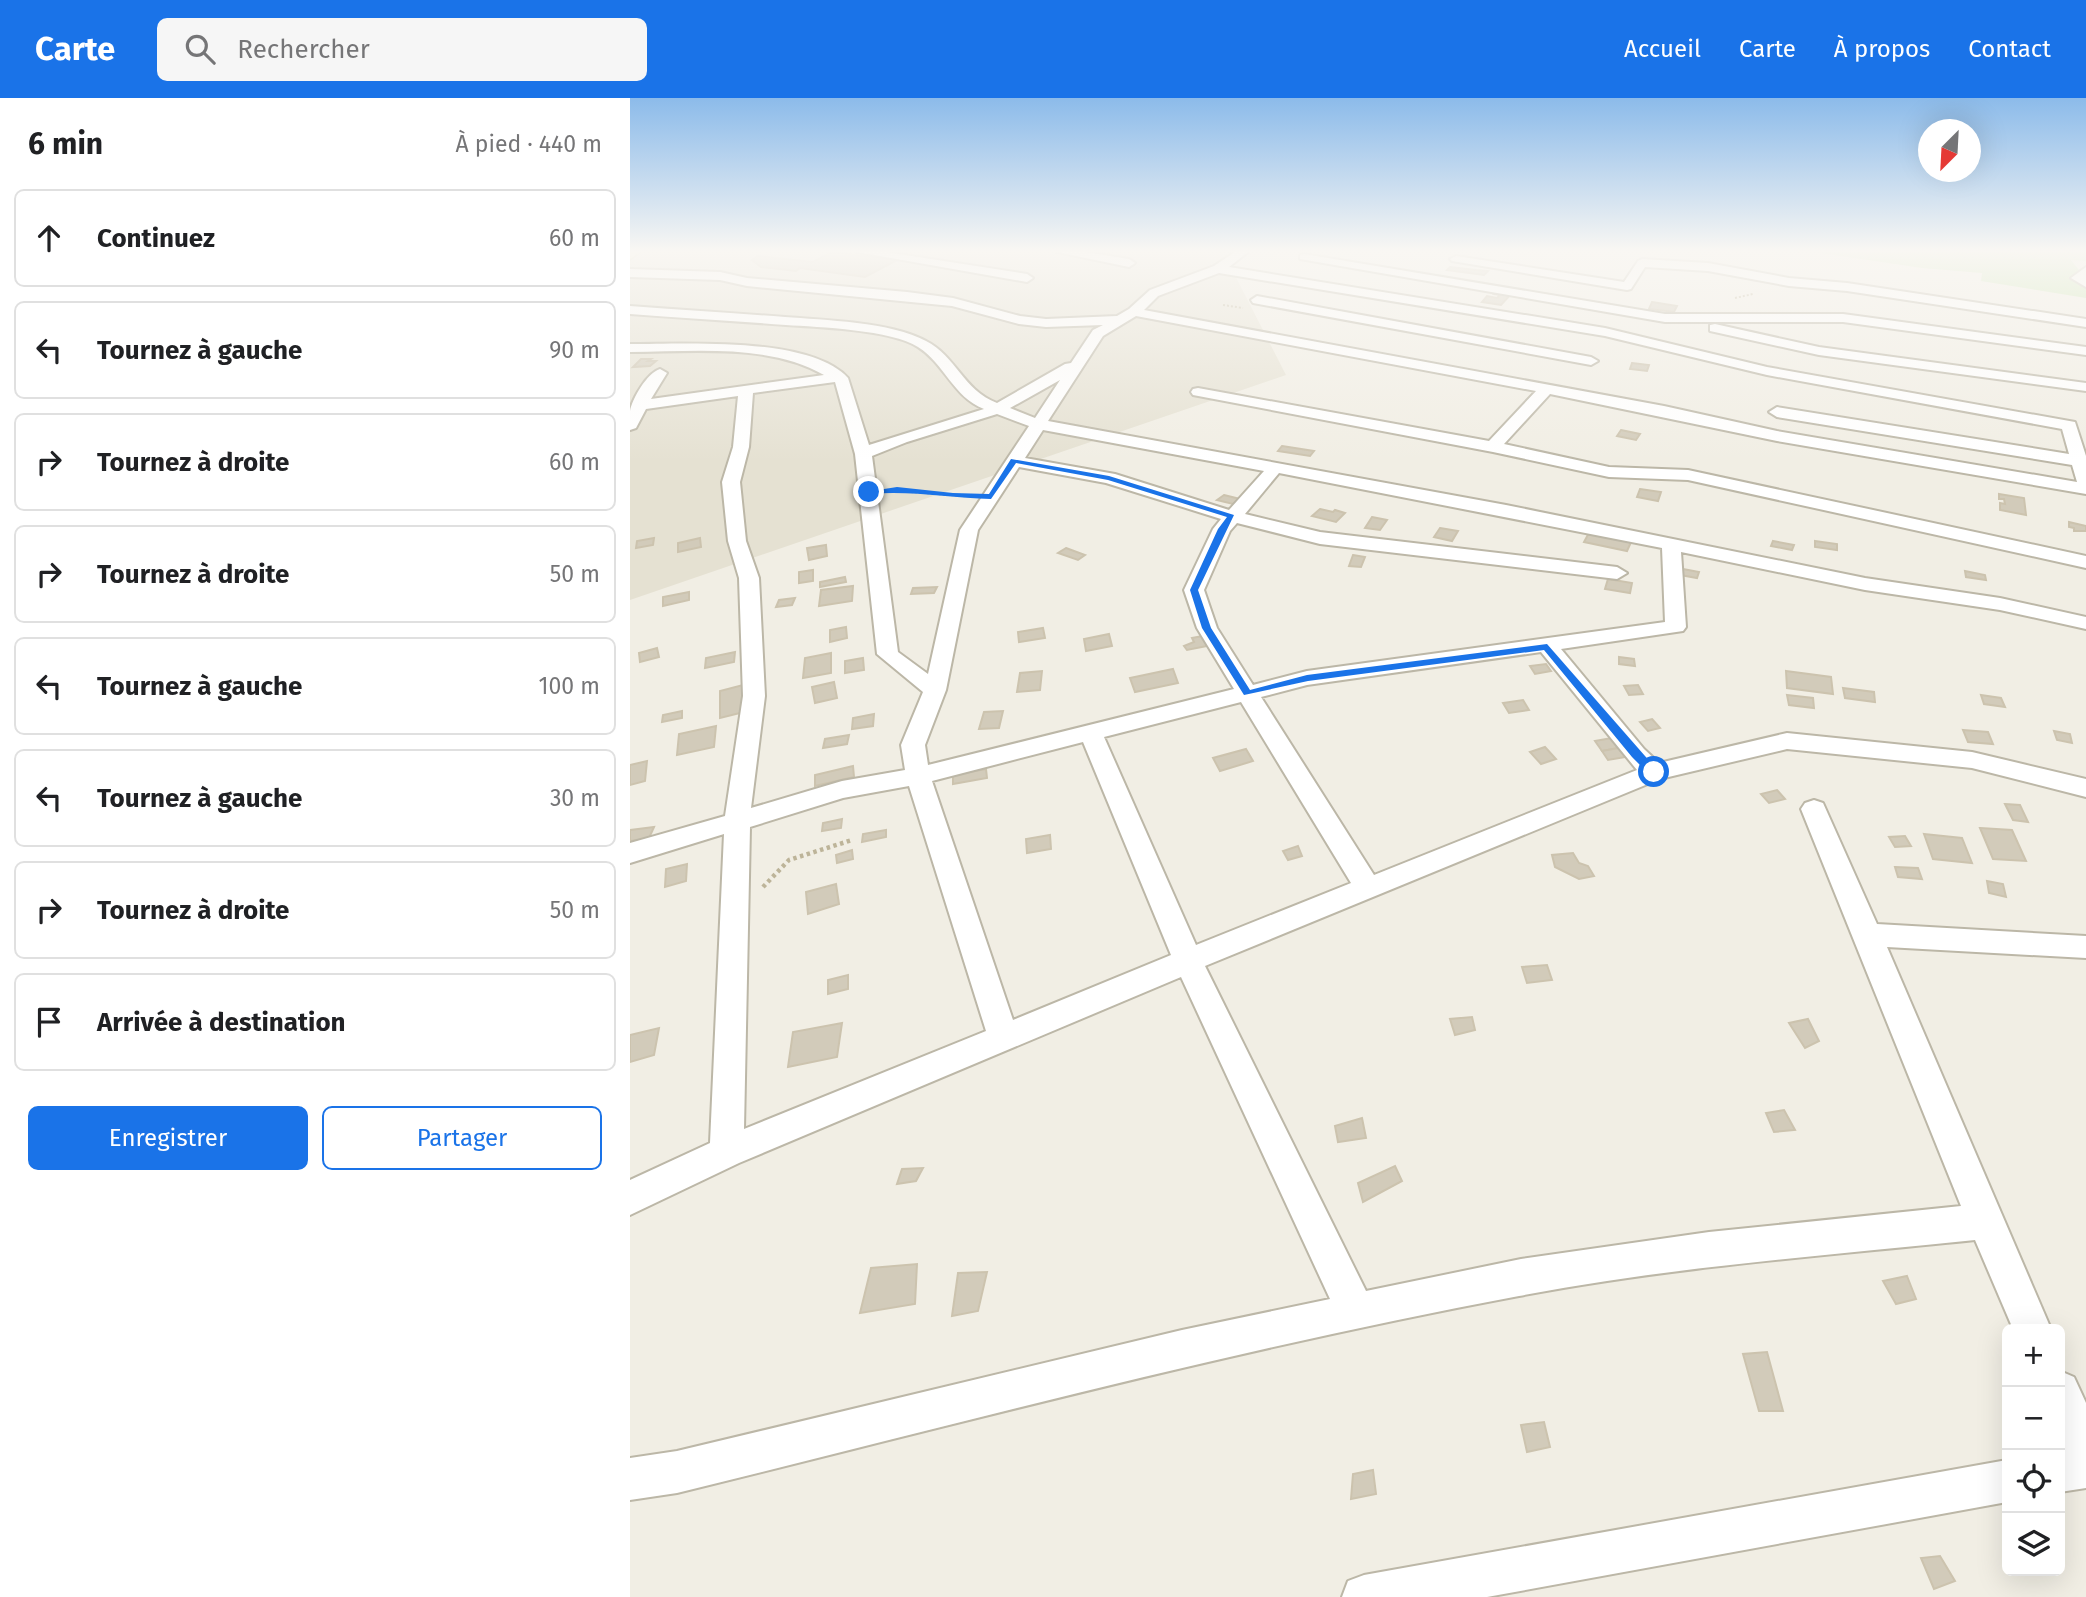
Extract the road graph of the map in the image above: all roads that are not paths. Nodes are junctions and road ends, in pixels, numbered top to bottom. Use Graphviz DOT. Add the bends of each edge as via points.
graph roads {
  1 [pos="797,322"];
  2 [pos="1037,322"];
  3 [pos="1058,322"];
  4 [pos="1116,322"];
  5 [pos="1176,322"];
  6 [pos="1372,322"];
  7 [pos="1402,322"];
  8 [pos="1539,322"];
  9 [pos="1615,322"];
  10 [pos="1658,322"];
  11 [pos="1683,322"];
  12 [pos="1872,322"];
  13 [pos="1398,327"];
  14 [pos="1380,346"];
  15 [pos="630,348"];
  16 [pos="2086,351"];
  17 [pos="1592,357"];
  18 [pos="1080,360"];
  19 [pos="660,373"];
  20 [pos="838,377"];
  21 [pos="2086,387"];
  22 [pos="1546,389"];
  23 [pos="746,390"];
  24 [pos="1198,392"];
  25 [pos="639,405"];
  26 [pos="995,408"];
  27 [pos="1777,412"];
  28 [pos="1037,424"];
  29 [pos="630,425"];
  30 [pos="1493,447"];
  31 [pos="2081,451"];
  32 [pos="863,454"];
  33 [pos="1014,461"];
  34 [pos="1276,467"];
  35 [pos="2086,487"];
  36 [pos="1231,516"];
  37 [pos="1671,544"];
  38 [pos="2086,562"];
  39 [pos="1617,573"];
  40 [pos="2086,624"];
  41 [pos="1547,646"];
  42 [pos="935,690"];
  43 [pos="1247,693"];
  44 [pos="1091,733"];
  45 [pos="1654,772"];
  46 [pos="918,776"];
  47 [pos="2086,788"];
  48 [pos="1814,809"];
  49 [pos="737,821"];
  50 [pos="630,853"];
  51 [pos="1368,888"];
  52 [pos="1868,934"];
  53 [pos="2086,947"];
  54 [pos="1188,961"];
  55 [pos="1004,1038"];
  56 [pos="727,1152"];
  57 [pos="630,1198"];
  58 [pos="1984,1221"];
  59 [pos="1356,1312"];
  60 [pos="2030,1324"];
  61 [pos="2065,1402"];
  62 [pos="2086,1449"];
  63 [pos="2086,1467"];
  64 [pos="2065,1470"];
  65 [pos="630,1479"];
  66 [pos="2002,1482"];
  67 [pos="1364,1597"];
  1 -- 26 [label="street" via="840,325 923,344 952,370 955,380"];
  2 -- 3 [label="street"];
  4 -- 18 [label="street" via="1098,333"];
  5 -- 14 [label="street"];
  6 -- 13 [label="street"];
  7 -- 13 [label="street"];
  8 -- 17 [label="street" via="1572,327"];
  9 -- 17 [label="street"];
  10 -- 17 [label="street"];
  11 -- 21 [label="street" via="1819,351"];
  12 -- 16 [label="street"];
  13 -- 14 [label="street"];
  13 -- 17 [label="street"];
  14 -- 22 [label="street"];
  15 -- 20 [label="street" via="757,351 815,364"];
  17 -- 22 [label="street"];
  17 -- 31 [label="street" via="1636,338 1676,352 1819,382 2069,425"];
  17 -- 35 [label="street" via="1777,436"];
  18 -- 26 [label="street"];
  18 -- 28 [label="street"];
  19 -- 25 [label="street"];
  20 -- 23 [label="street"];
  20 -- 32 [label="street"];
  22 -- 30 [label="street"];
  23 -- 25 [label="street"];
  23 -- 49 [label="street" via="741,447 731,482 737,541 749,578 754,696"];
  24 -- 30 [label="street"];
  25 -- 29 [label="street"];
  26 -- 28 [label="street"];
  26 -- 32 [label="street" via="966,421 891,440"];
  27 -- 31 [label="street"];
  28 -- 33 [label="street"];
  28 -- 34 [label="street"];
  30 -- 38 [label="street" via="1609,471 1688,475"];
  31 -- 35 [label="street"];
  32 -- 42 [label="street" via="888,654"];
  33 -- 36 [label="street" via="1109,478"];
  33 -- 42 [label="street" via="969,530"];
  34 -- 36 [label="street"];
  34 -- 37 [label="street"];
  36 -- 39 [label="street" via="1320,538"];
  36 -- 43 [label="street" via="1194,590 1207,628"];
  37 -- 40 [label="street"];
  37 -- 41 [label="street" via="1676,627"];
  41 -- 43 [label="street" via="1307,678"];
  41 -- 45 [label="street"];
  42 -- 46 [label="street" via="913,745"];
  43 -- 44 [label="street"];
  43 -- 51 [label="street"];
  44 -- 46 [label="street"];
  44 -- 54 [label="street"];
  45 -- 47 [label="street" via="1787,741 1972,760"];
  45 -- 51 [label="street"];
  46 -- 49 [label="street" via="842,790"];
  46 -- 55 [label="street"];
  48 -- 52 [label="street"];
  49 -- 50 [label="street"];
  49 -- 56 [label="street"];
  51 -- 54 [label="street"];
  52 -- 53 [label="street"];
  52 -- 58 [label="street"];
  54 -- 55 [label="street"];
  54 -- 59 [label="street"];
  55 -- 56 [label="street"];
  56 -- 57 [label="street"];
  58 -- 59 [label="street" via="1709,1250 1521,1277"];
  58 -- 60 [label="street"];
  59 -- 65 [label="street" via="1182,1349 677,1472"];
  61 -- 62 [label="street"];
  63 -- 64 [label="street"];
  66 -- 67 [label="street"];
}
